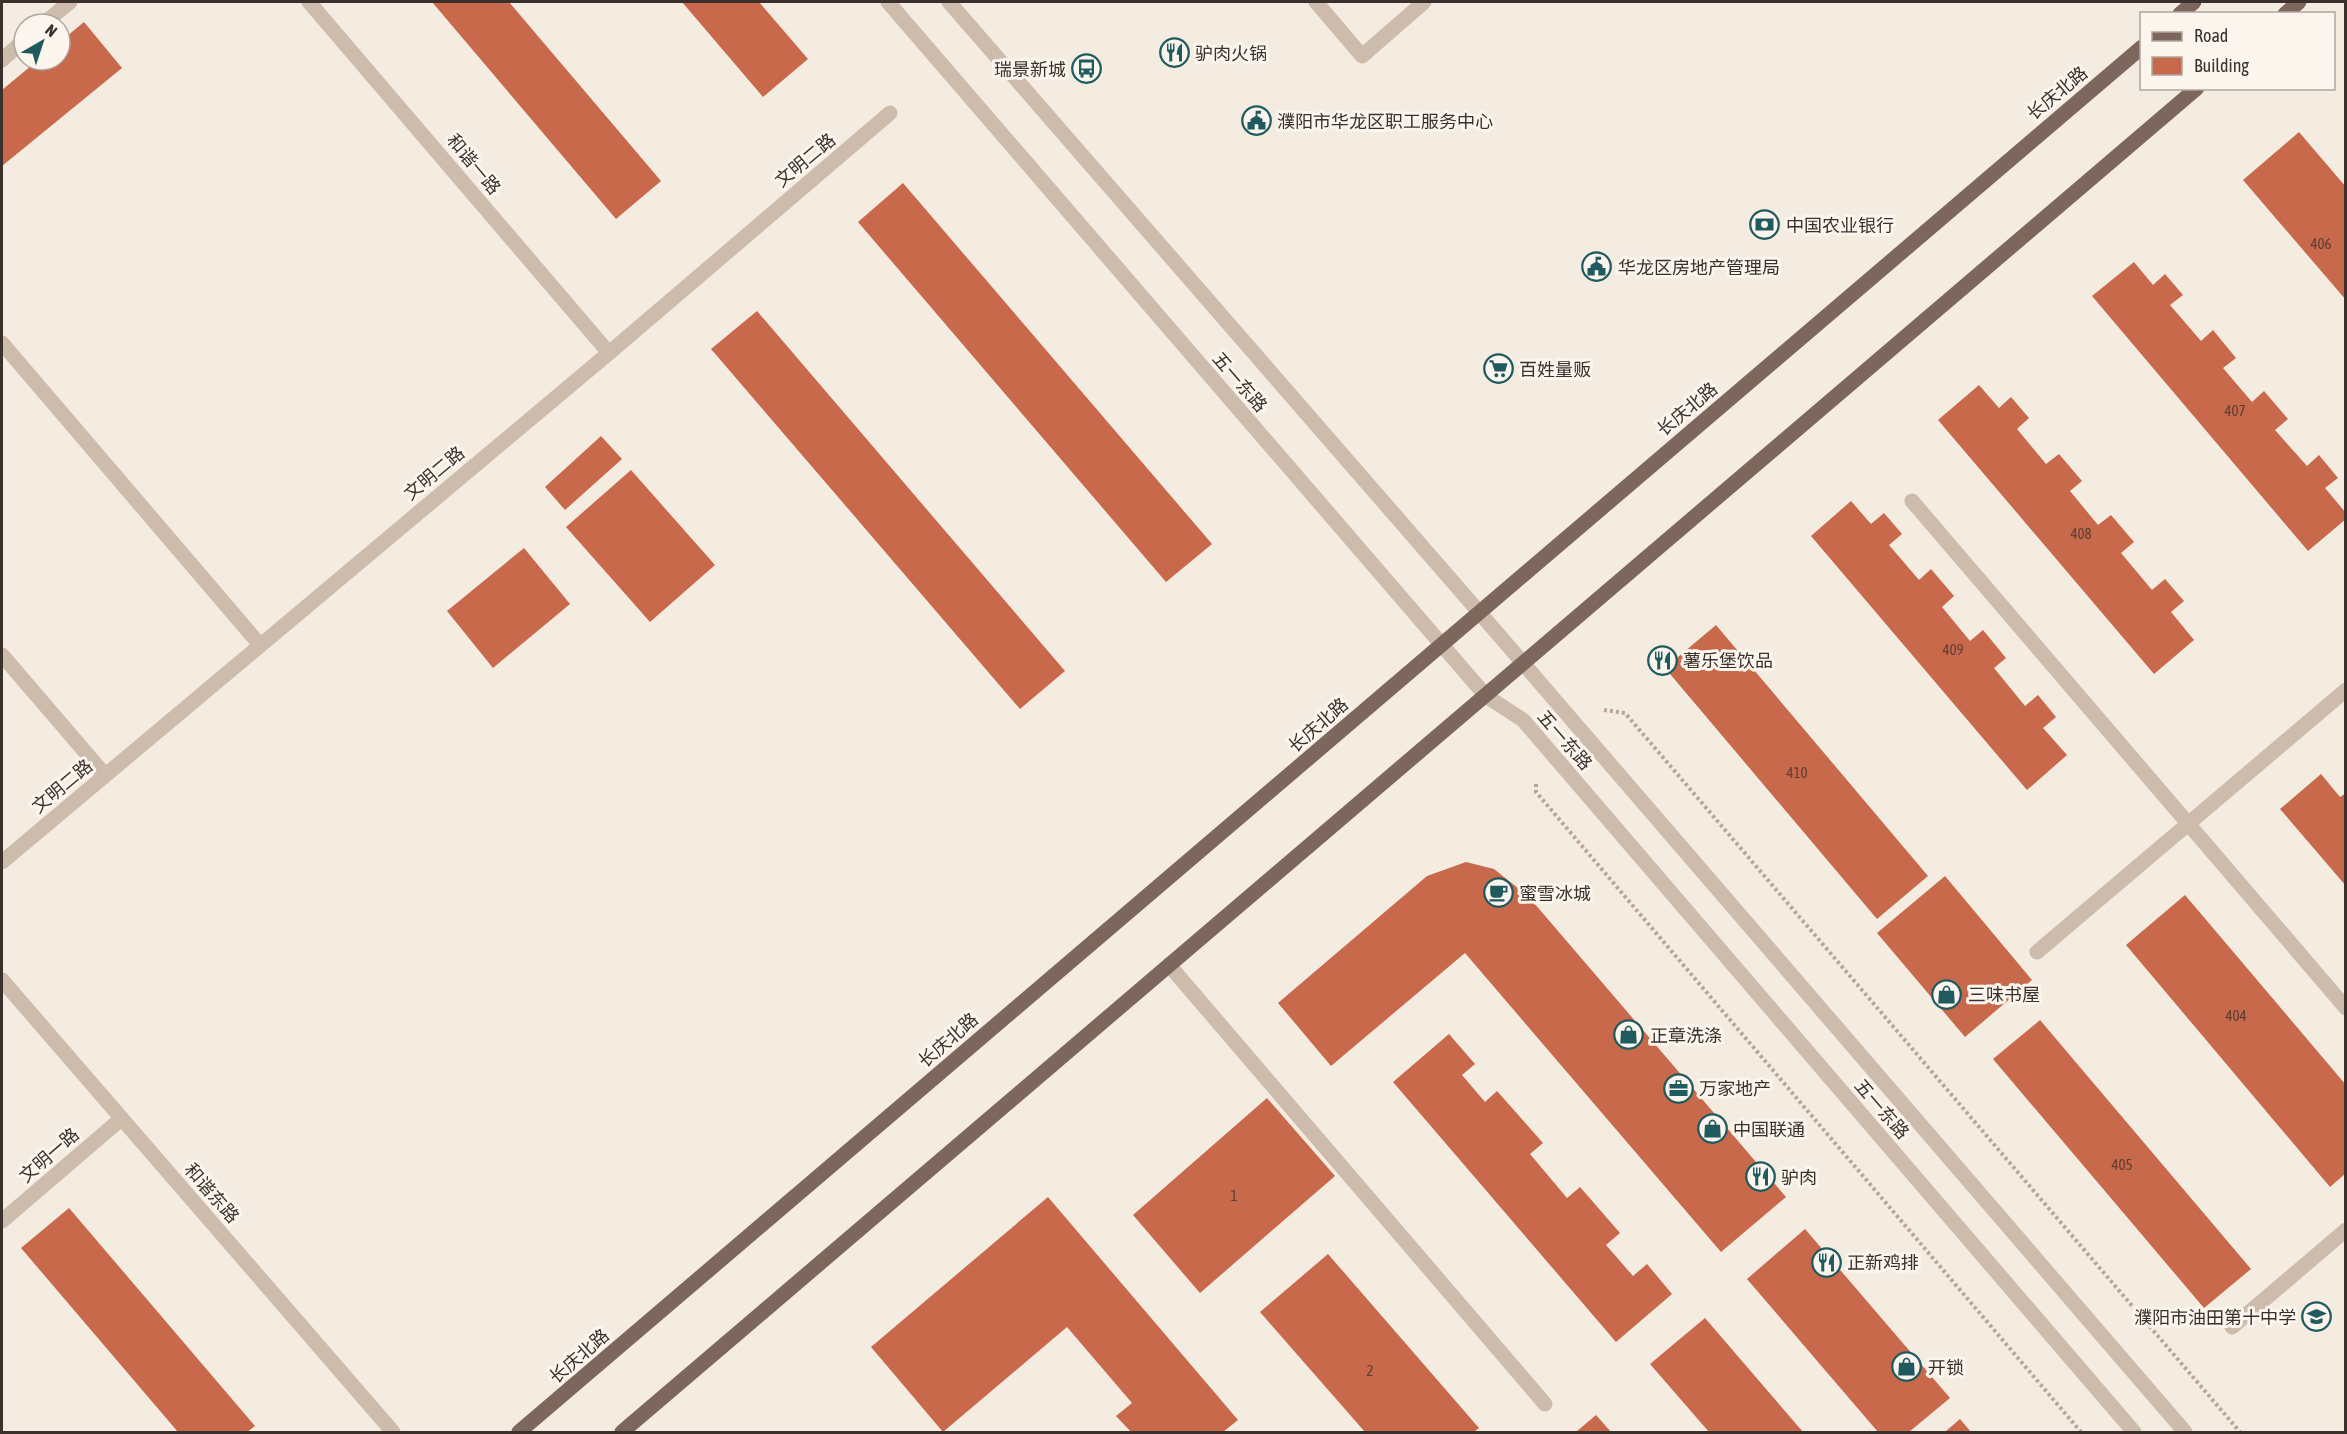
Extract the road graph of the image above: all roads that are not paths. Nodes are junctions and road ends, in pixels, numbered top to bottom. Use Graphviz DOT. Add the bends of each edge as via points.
graph roads {
  1 [pos="70,2"];
  2 [pos="309,2"];
  3 [pos="888,2"];
  4 [pos="949,2"];
  5 [pos="1316,2"];
  6 [pos="1424,2"];
  7 [pos="2194,2"];
  8 [pos="2299,2"];
  9 [pos="58,12"];
  10 [pos="2182,12"];
  11 [pos="2287,12"];
  12 [pos="2140,49"];
  13 [pos="2195,90"];
  14 [pos="890,113"];
  15 [pos="2,343"];
  16 [pos="609,352"];
  17 [pos="1912,501"];
  18 [pos="1479,612"];
  19 [pos="260,645"];
  20 [pos="1440,645"];
  21 [pos="2,655"];
  22 [pos="1524,664"];
  23 [pos="2346,690"];
  24 [pos="1485,696"];
  25 [pos="105,775"];
  26 [pos="2189,824"];
  27 [pos="2,862"];
  28 [pos="2037,952"];
  29 [pos="1169,965"];
  30 [pos="2,980"];
  31 [pos="2346,1008"];
  32 [pos="121,1119"];
  33 [pos="2,1221"];
  34 [pos="2346,1230"];
  35 [pos="2232,1327"];
  36 [pos="1545,1404"];
  37 [pos="393,1432"];
  38 [pos="519,1432"];
  39 [pos="622,1432"];
  40 [pos="2134,1432"];
  41 [pos="2185,1432"];
  1 -- 9 [label="street"];
  2 -- 16 [label="street, 和谐一路"];
  3 -- 20 [label="street, 五一东路"];
  4 -- 18 [label="street, 五一东路"];
  5 -- 6 [label="street" via="1362,56"];
  7 -- 10 [label="main road"];
  8 -- 11 [label="main road"];
  12 -- 18 [label="main road, 长庆北路"];
  13 -- 22 [label="main road"];
  14 -- 16 [label="street, 文明二路"];
  15 -- 19 [label="street"];
  16 -- 19 [label="street, 文明二路"];
  17 -- 26 [label="street"];
  18 -- 20 [label="main road, 长庆北路"];
  18 -- 22 [label="street, 五一东路"];
  19 -- 25 [label="street, 文明二路"];
  20 -- 24 [label="street, 五一东路"];
  20 -- 38 [label="main road, 长庆北路"];
  21 -- 25 [label="street"];
  22 -- 24 [label="main road"];
  22 -- 41 [label="street, 五一东路"];
  23 -- 26 [label="street"];
  24 -- 29 [label="main road"];
  24 -- 40 [label="street, 五一东路" via="1523,720"];
  25 -- 27 [label="street, 文明二路"];
  26 -- 28 [label="street"];
  26 -- 31 [label="street"];
  29 -- 36 [label="street"];
  29 -- 39 [label="main road"];
  30 -- 32 [label="street, 和谐东路"];
  32 -- 33 [label="street, 文明一路"];
  32 -- 37 [label="street, 和谐东路"];
  34 -- 35 [label="street"];
}
